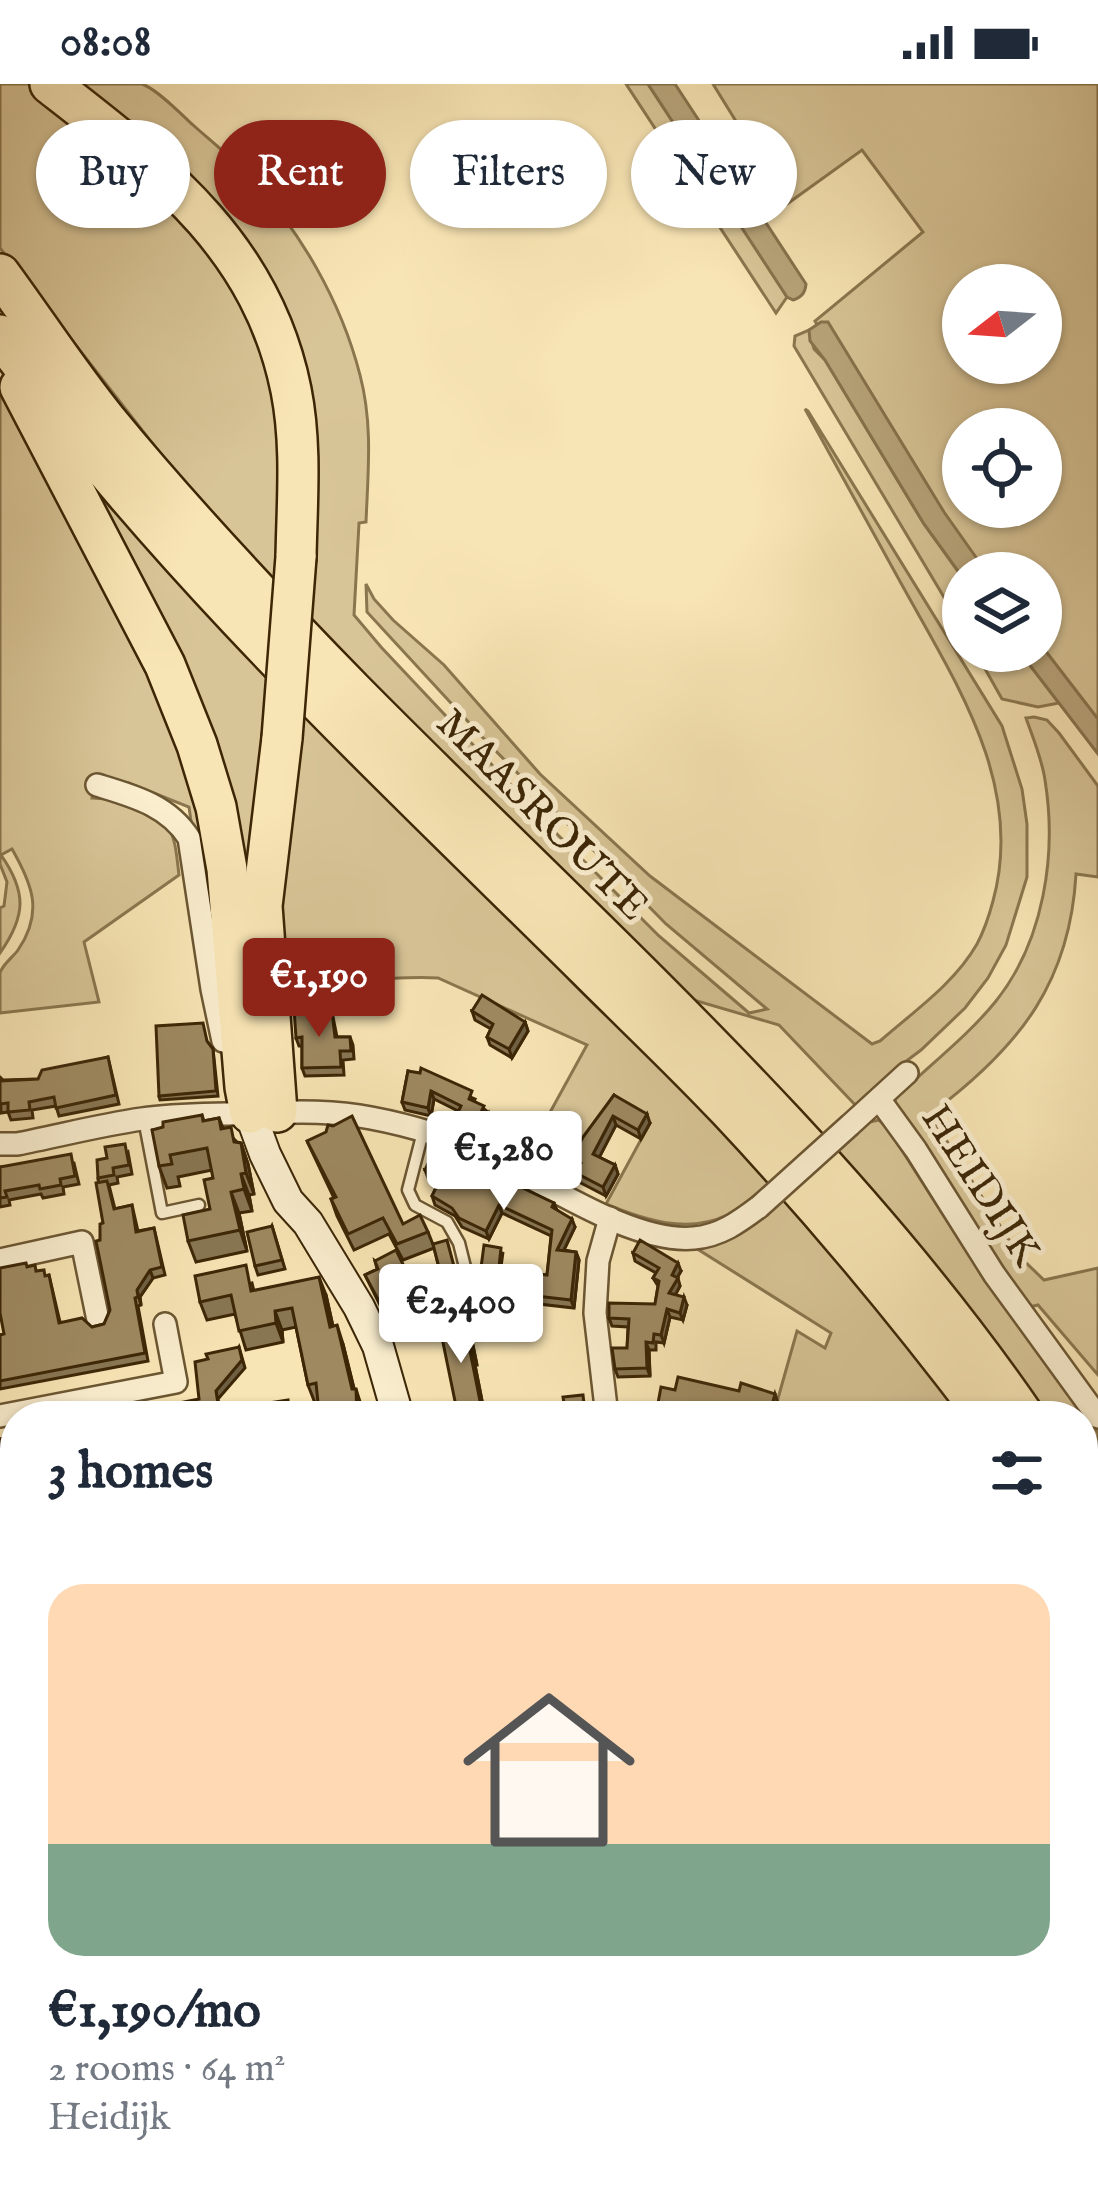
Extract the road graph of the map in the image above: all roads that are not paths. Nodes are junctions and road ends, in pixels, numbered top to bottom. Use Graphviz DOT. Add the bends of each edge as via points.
graph roads {
  1 [pos="50,84"];
  2 [pos="0,274"];
  3 [pos="0,340"];
  4 [pos="97,785"];
  5 [pos="907,1073"];
  6 [pos="880,1099"];
  7 [pos="252,1113"];
  8 [pos="144,1119"];
  9 [pos="423,1132"];
  10 [pos="0,1144"];
  11 [pos="199,1205"];
  12 [pos="610,1218"];
  13 [pos="0,1260"];
  14 [pos="470,1287"];
  15 [pos="98,1320"];
  16 [pos="165,1324"];
  17 [pos="78,1401"];
  18 [pos="394,1401"];
  19 [pos="605,1401"];
  20 [pos="975,1401"];
  21 [pos="1013,1401"];
  22 [pos="1086,1401"];
  1 -- 7 [label="highway, bridge" via="206,218 271,326 291,389 296,557 262,906"];
  2 -- 21 [label="highway, MAASROUTE" via="105,418 198,527 749,1086 933,1294"];
  3 -- 7 [label="highway" via="165,665 197,745 227,869"];
  3 -- 20 [label="highway, MAASROUTE" via="173,548 815,1203"];
  4 -- 7 [label="street" via="165,811 189,838 212,989"];
  5 -- 6 [label="street"];
  6 -- 12 [label="street, HEIDIJK, bridge" via="759,1207 715,1234 660,1236"];
  6 -- 22 [label="street, HEIDIJK"];
  7 -- 8 [label="street, HEIDIJK"];
  7 -- 9 [label="street, HEIDIJK" via="334,1112"];
  7 -- 18 [label="main road" via="282,1142 308,1223 379,1346"];
  8 -- 10 [label="street, HEIDIJK"];
  8 -- 11 [label="lane" via="162,1213"];
  9 -- 12 [label="street, HEIDIJK"];
  9 -- 14 [label="lane" via="408,1190 415,1205 447,1222"];
  12 -- 19 [label="street" via="595,1313"];
  13 -- 15 [label="street" via="82,1242"];
  16 -- 17 [label="street" via="176,1382"];
}
